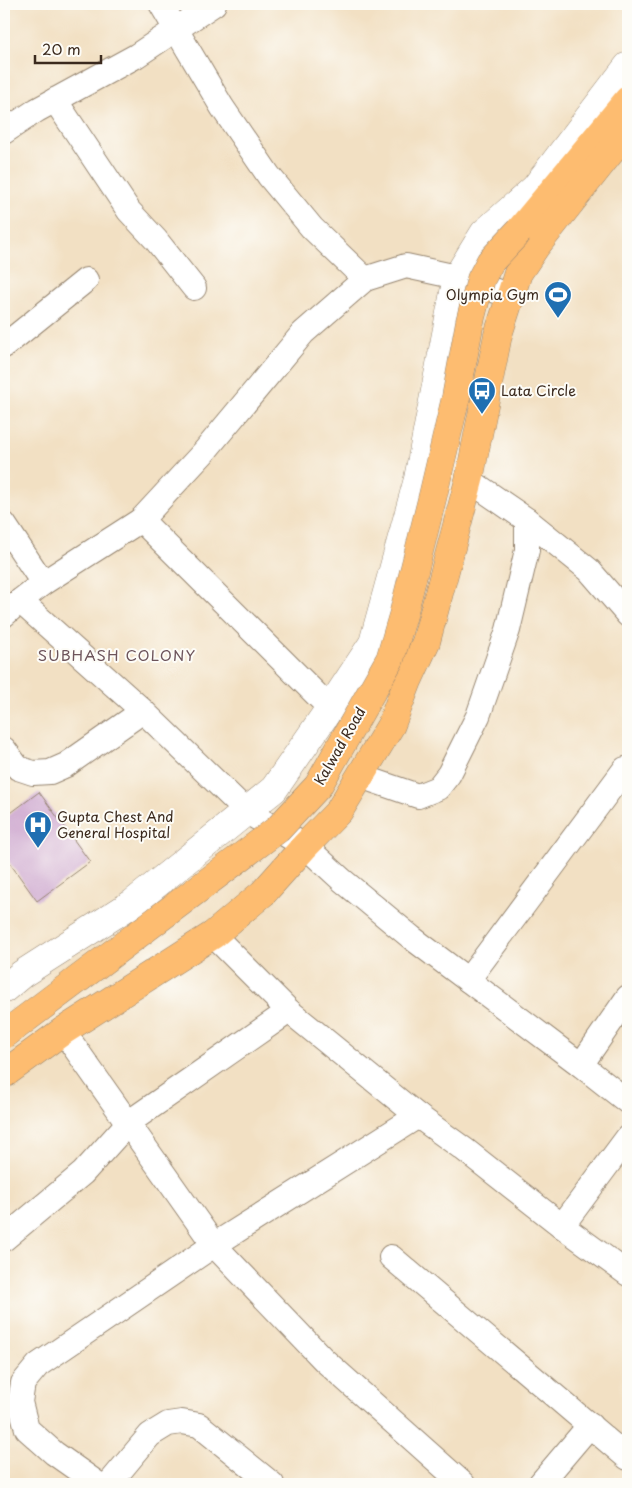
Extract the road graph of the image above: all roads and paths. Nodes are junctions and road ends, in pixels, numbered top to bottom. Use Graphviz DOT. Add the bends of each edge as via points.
graph roads {
  1 [pos="161,4"];
  2 [pos="214,4"];
  3 [pos="175,30"];
  4 [pos="628,66"];
  5 [pos="55,100"];
  6 [pos="628,100"];
  7 [pos="4,132"];
  8 [pos="620,141"];
  9 [pos="528,239"];
  10 [pos="457,277"];
  11 [pos="365,279"];
  12 [pos="86,280"];
  13 [pos="194,288"];
  14 [pos="510,296"];
  15 [pos="4,346"];
  16 [pos="469,480"];
  17 [pos="141,520"];
  18 [pos="527,520"];
  19 [pos="4,524"];
  20 [pos="43,582"];
  21 [pos="12,608"];
  22 [pos="628,615"];
  23 [pos="330,708"];
  24 [pos="143,711"];
  25 [pos="4,749"];
  26 [pos="627,768"];
  27 [pos="360,776"];
  28 [pos="247,812"];
  29 [pos="305,846"];
  30 [pos="213,935"];
  31 [pos="468,980"];
  32 [pos="4,989"];
  33 [pos="628,998"];
  34 [pos="289,1011"];
  35 [pos="63,1031"];
  36 [pos="4,1035"];
  37 [pos="581,1065"];
  38 [pos="4,1074"];
  39 [pos="628,1102"];
  40 [pos="418,1116"];
  41 [pos="128,1123"];
  42 [pos="628,1138"];
  43 [pos="562,1226"];
  44 [pos="4,1239"];
  45 [pos="214,1245"];
  46 [pos="391,1256"];
  47 [pos="628,1274"];
  48 [pos="590,1425"];
  49 [pos="628,1458"];
  50 [pos="98,1484"];
  51 [pos="109,1484"];
  52 [pos="272,1484"];
  53 [pos="463,1484"];
  54 [pos="540,1484"];
  1 -- 3 [label="street"];
  2 -- 3 [label="street"];
  3 -- 5 [label="street" via="136,56"];
  3 -- 11 [label="street" via="269,176 312,228"];
  4 -- 10 [label="street" via="535,188 484,233"];
  5 -- 7 [label="street"];
  5 -- 13 [label="street" via="129,211"];
  6 -- 9 [label="main road" via="564,176"];
  8 -- 9 [label="main road"];
  9 -- 14 [label="main road"];
  9 -- 36 [label="main road, Kalwad Road, bridge" via="490,262 481,279 433,496 390,659 318,786 278,829"];
  10 -- 11 [label="street" via="406,266"];
  10 -- 14 [label="street"];
  10 -- 23 [label="street" via="418,479 373,643"];
  11 -- 17 [label="street" via="303,333 204,452"];
  12 -- 15 [label="street"];
  14 -- 16 [label="main road" via="498,335"];
  16 -- 18 [label="street"];
  16 -- 27 [label="main road" via="426,642 391,725"];
  17 -- 20 [label="street"];
  17 -- 23 [label="street"];
  18 -- 22 [label="street" via="588,570"];
  18 -- 27 [label="street" via="527,550 508,630 478,716 449,774 438,788 418,796"];
  19 -- 20 [label="street"];
  20 -- 21 [label="street"];
  21 -- 24 [label="street"];
  23 -- 28 [label="street" via="274,790"];
  24 -- 25 [label="street" via="66,765 50,772 18,768"];
  24 -- 28 [label="street"];
  26 -- 31 [label="street"];
  27 -- 29 [label="main road" via="340,811"];
  28 -- 29 [label="street"];
  28 -- 32 [label="street" via="133,903"];
  29 -- 30 [label="main road" via="263,893"];
  29 -- 31 [label="street" via="412,938"];
  30 -- 34 [label="street"];
  30 -- 35 [label="main road"];
  31 -- 37 [label="street"];
  33 -- 37 [label="street"];
  34 -- 40 [label="street"];
  34 -- 41 [label="street"];
  35 -- 38 [label="main road"];
  35 -- 41 [label="street"];
  37 -- 39 [label="street"];
  40 -- 43 [label="street"];
  40 -- 45 [label="street"];
  41 -- 44 [label="street" via="83,1174"];
  41 -- 45 [label="street"];
  42 -- 43 [label="street"];
  43 -- 47 [label="street"];
  45 -- 50 [label="street" via="38,1365 23,1383 20,1402 28,1428 54,1453"];
  45 -- 53 [label="street" via="324,1360"];
  46 -- 48 [label="street"];
  48 -- 49 [label="street"];
  48 -- 54 [label="street"];
  51 -- 52 [label="street" via="150,1435 168,1424 182,1422 200,1425"];
}
